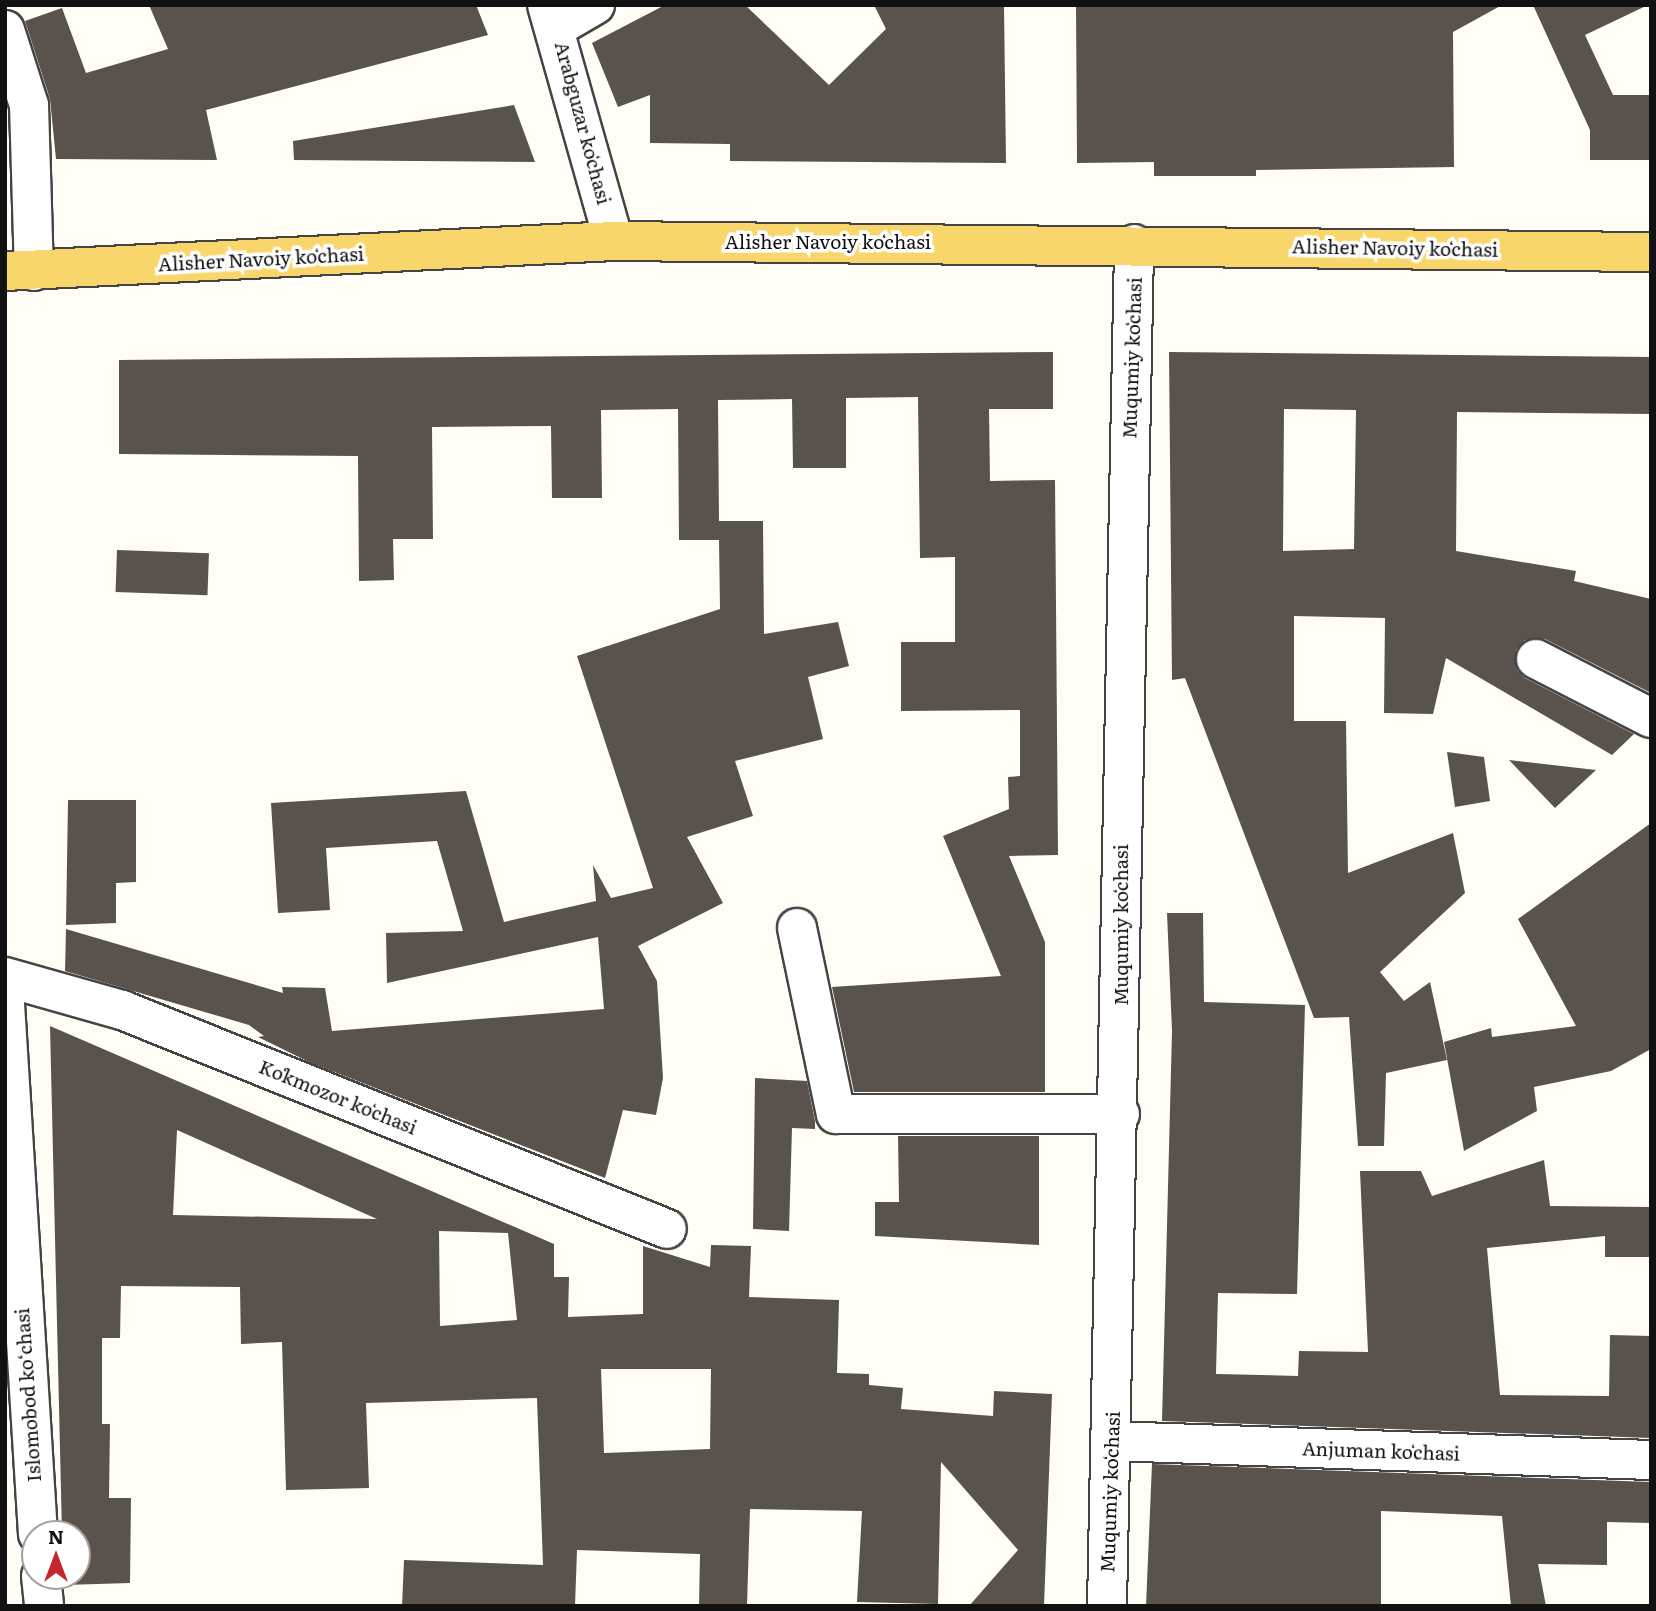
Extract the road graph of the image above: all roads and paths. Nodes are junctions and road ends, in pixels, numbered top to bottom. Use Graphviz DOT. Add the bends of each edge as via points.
graph roads {
  1 [pos="595,5"];
  2 [pos="552,16"];
  3 [pos="5,30"];
  4 [pos="614,241"];
  5 [pos="1134,244"];
  6 [pos="1651,252"];
  7 [pos="20,271"];
  8 [pos="1536,659"];
  9 [pos="1651,718"];
  10 [pos="797,928"];
  11 [pos="5,977"];
  12 [pos="5,1004"];
  13 [pos="1119,1114"];
  14 [pos="667,1229"];
  15 [pos="1112,1441"];
  16 [pos="18,1450"];
  17 [pos="1651,1460"];
  18 [pos="35,1520"];
  19 [pos="1107,1606"];
  1 -- 2 [label="street"];
  2 -- 4 [label="street, Arabguzar koʻchasi"];
  3 -- 7 [label="street" via="29,105"];
  4 -- 5 [label="main road, Alisher Navoiy koʻchasi"];
  4 -- 7 [label="main road, Alisher Navoiy koʻchasi"];
  5 -- 6 [label="main road, Alisher Navoiy koʻchasi"];
  5 -- 13 [label="street, Muqumiy koʻchasi" via="1123,617"];
  8 -- 9 [label="street"];
  10 -- 13 [label="street" via="836,1114"];
  11 -- 14 [label="street, Koʻkmozor koʻchasi" via="122,1010"];
  12 -- 16 [label="street, Islomobod ko‘chasi"];
  13 -- 15 [label="street, Muqumiy koʻchasi"];
  15 -- 17 [label="street, Anjuman koʻchasi"];
  15 -- 19 [label="street, Muqumiy koʻchasi"];
  16 -- 18 [label="street, Islomobod ko‘chasi"];
}
